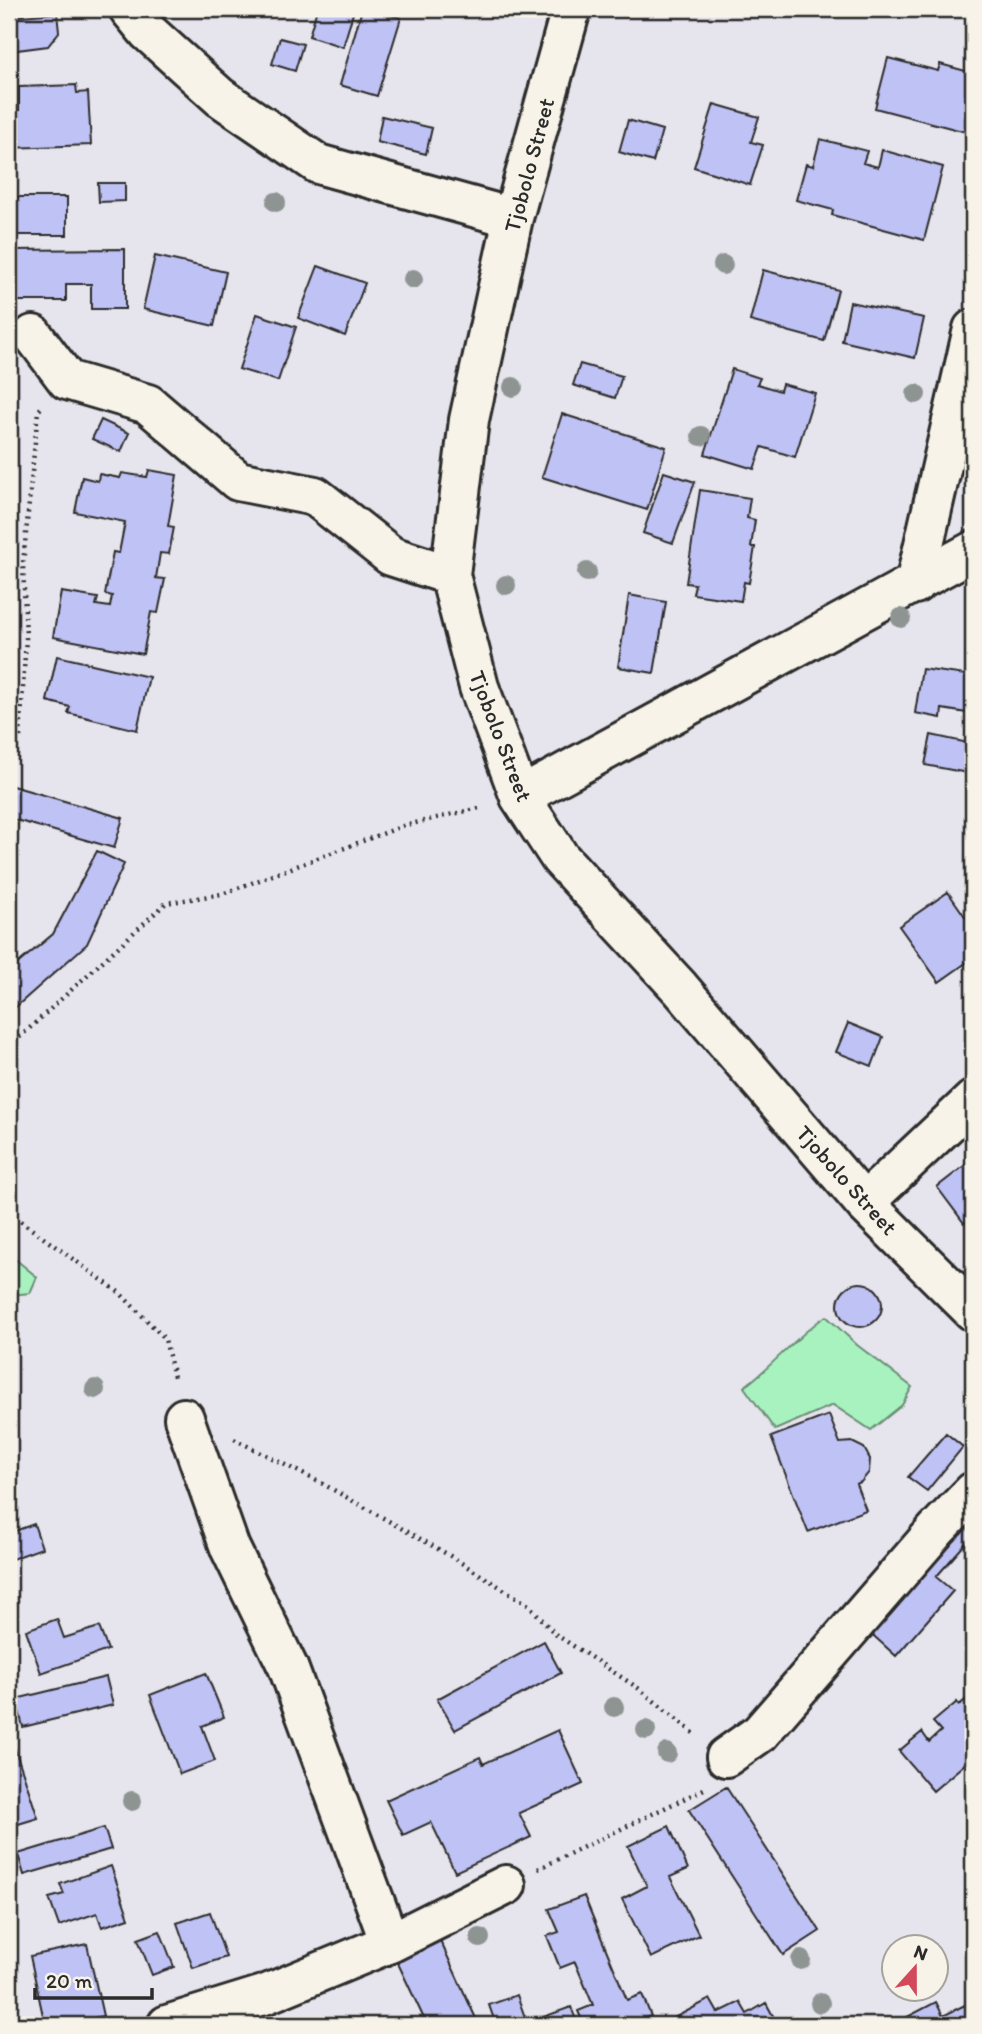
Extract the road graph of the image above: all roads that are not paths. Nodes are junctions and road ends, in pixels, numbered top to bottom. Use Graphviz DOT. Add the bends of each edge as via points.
graph roads {
  1 [pos="130,9"];
  2 [pos="571,9"];
  3 [pos="513,218"];
  4 [pos="973,329"];
  5 [pos="33,335"];
  6 [pos="973,551"];
  7 [pos="450,575"];
  8 [pos="915,584"];
  9 [pos="520,797"];
  10 [pos="973,1101"];
  11 [pos="864,1203"];
  12 [pos="973,1311"];
  13 [pos="184,1418"];
  14 [pos="973,1492"];
  15 [pos="726,1757"];
  16 [pos="506,1885"];
  17 [pos="390,1943"];
  18 [pos="269,2010"];
  19 [pos="167,2025"];
  1 -- 3 [label="street" via="148,32 220,97 318,164"];
  2 -- 3 [label="street, Tjobolo Street"];
  3 -- 7 [label="street, Tjobolo Street" via="469,420"];
  4 -- 8 [label="street"];
  5 -- 7 [label="street" via="67,380 148,404 238,481 315,496 391,556"];
  6 -- 8 [label="street"];
  7 -- 9 [label="street, Tjobolo Street" via="479,687"];
  8 -- 9 [label="street"];
  9 -- 11 [label="street, Tjobolo Street" via="560,858 680,988"];
  10 -- 11 [label="street"];
  11 -- 12 [label="street, Tjobolo Street"];
  13 -- 17 [label="street" via="230,1548 288,1667"];
  14 -- 15 [label="street" via="760,1733"];
  16 -- 17 [label="street"];
  17 -- 18 [label="street"];
  18 -- 19 [label="street"];
}
